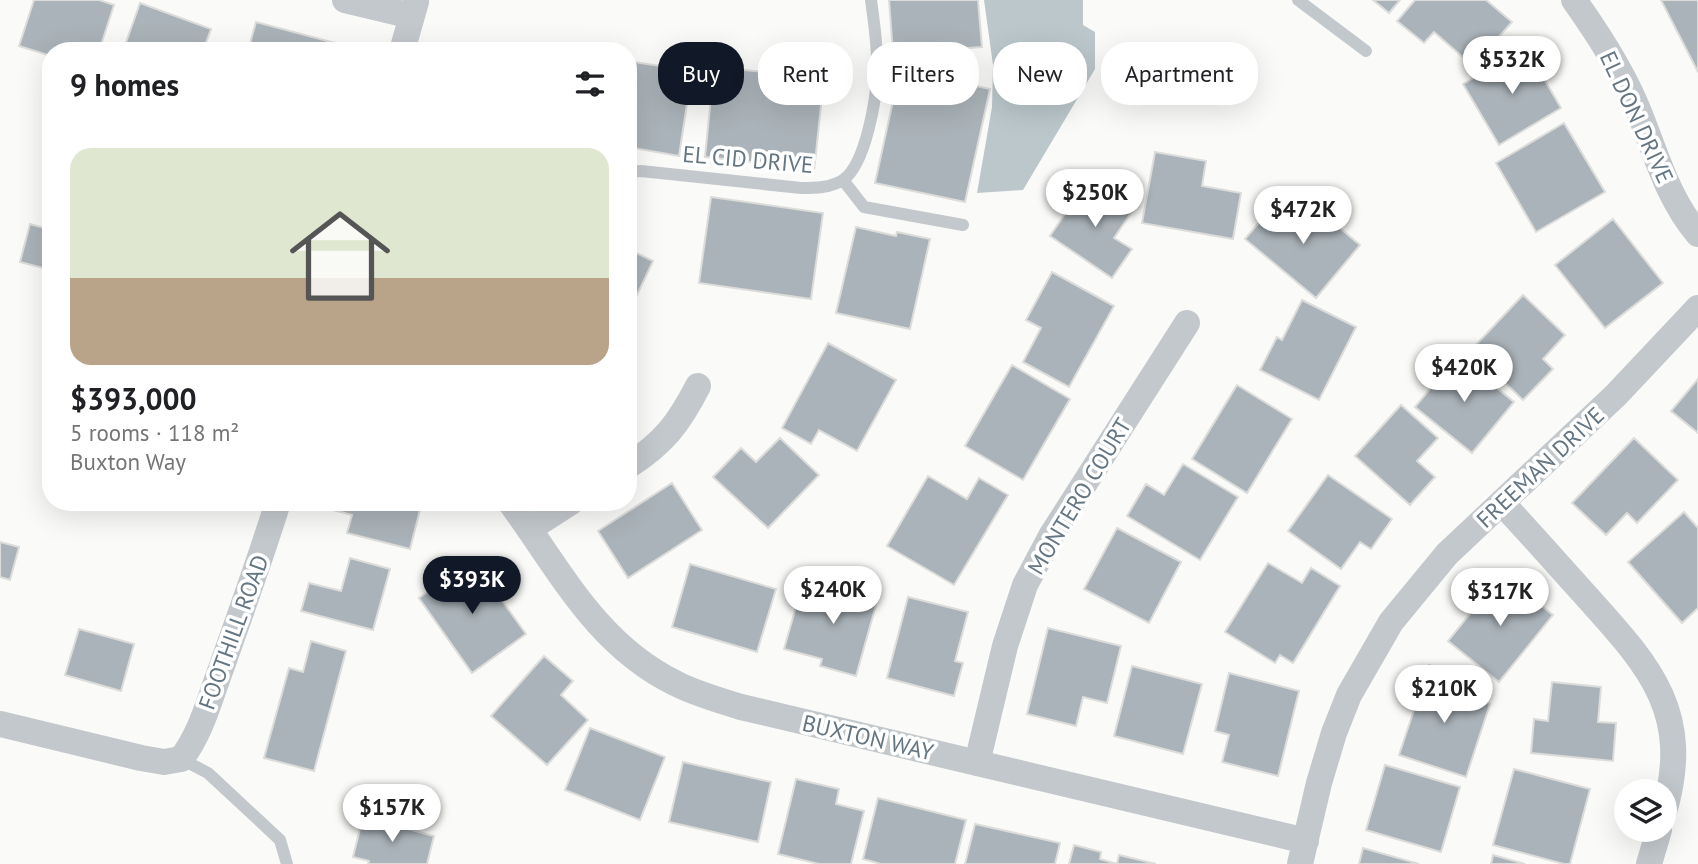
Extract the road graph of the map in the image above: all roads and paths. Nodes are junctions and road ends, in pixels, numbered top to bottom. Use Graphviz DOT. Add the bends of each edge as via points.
graph roads {
  1 [pos="345,0"];
  2 [pos="871,0"];
  3 [pos="1298,0"];
  4 [pos="1574,0"];
  5 [pos="414,8"];
  6 [pos="405,42"];
  7 [pos="1367,51"];
  8 [pos="637,171"];
  9 [pos="843,180"];
  10 [pos="963,225"];
  11 [pos="1698,234"];
  12 [pos="1698,308"];
  13 [pos="1187,323"];
  14 [pos="698,386"];
  15 [pos="637,461"];
  16 [pos="1502,503"];
  17 [pos="275,511"];
  18 [pos="516,511"];
  19 [pos="557,511"];
  20 [pos="529,529"];
  21 [pos="0,724"];
  22 [pos="181,759"];
  23 [pos="977,763"];
  24 [pos="1670,779"];
  25 [pos="1655,842"];
  26 [pos="1303,852"];
  27 [pos="287,864"];
  28 [pos="1649,864"];
  1 -- 5 [label="street"];
  2 -- 9 [label="lane, EL CID DRIVE" via="876,94 862,153"];
  3 -- 7 [label="lane"];
  4 -- 11 [label="street, EL DON DRIVE" via="1617,67 1669,187"];
  5 -- 6 [label="street"];
  8 -- 9 [label="lane, EL CID DRIVE" via="801,188"];
  9 -- 10 [label="lane" via="864,206"];
  12 -- 16 [label="street, FREEMAN DRIVE" via="1616,395"];
  13 -- 23 [label="street, MONTERO COURT" via="1051,536 1025,585"];
  14 -- 15 [label="street" via="668,435"];
  16 -- 24 [label="street" via="1648,669 1670,719"];
  16 -- 26 [label="street, FREEMAN DRIVE" via="1447,554 1370,655 1334,733"];
  17 -- 22 [label="street, FOOTHILL ROAD" via="202,721"];
  18 -- 20 [label="street, BUXTON WAY"];
  19 -- 20 [label="street"];
  20 -- 23 [label="street, BUXTON WAY" via="564,583 618,644 674,683 741,707"];
  21 -- 22 [label="street" via="141,758"];
  22 -- 27 [label="lane" via="208,772 280,840"];
  23 -- 26 [label="street, BUXTON WAY"];
  25 -- 28 [label="street"];
}
